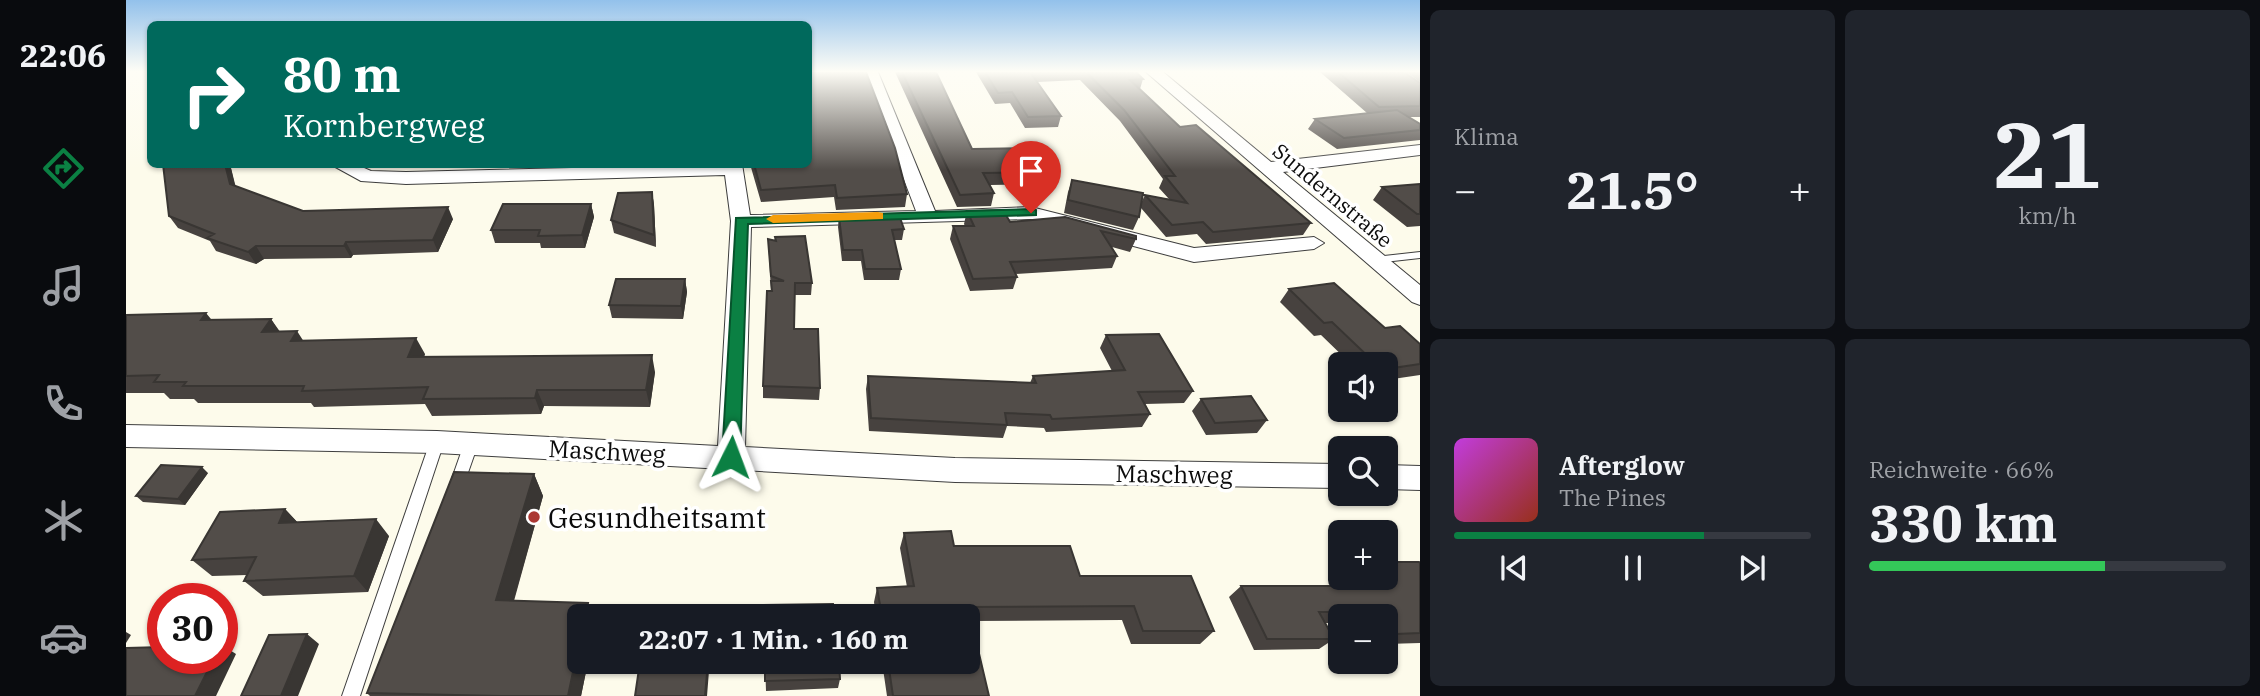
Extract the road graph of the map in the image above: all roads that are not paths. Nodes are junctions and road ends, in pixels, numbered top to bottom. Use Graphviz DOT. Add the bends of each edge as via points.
graph roads {
  1 [pos="883,104"];
  2 [pos="1191,104"];
  3 [pos="1420,150"];
  4 [pos="348,168"];
  5 [pos="703,168"];
  6 [pos="733,168"];
  7 [pos="1266,168"];
  8 [pos="928,217"];
  9 [pos="741,220"];
  10 [pos="1314,243"];
  11 [pos="1420,255"];
  12 [pos="1375,260"];
  13 [pos="1420,297"];
  14 [pos="126,436"];
  15 [pos="437,442"];
  16 [pos="471,444"];
  17 [pos="731,457"];
  18 [pos="1328,476"];
  19 [pos="1398,477"];
  20 [pos="1420,478"];
  21 [pos="448,507"];
  22 [pos="351,696"];
  1 -- 8 [label="street"];
  2 -- 7 [label="street, Sundernstraße"];
  3 -- 7 [label="street"];
  4 -- 5 [label="street" via="368,177 406,178"];
  6 -- 9 [label="street"];
  7 -- 12 [label="street, Sundernstraße"];
  8 -- 9 [label="street"];
  8 -- 10 [label="street" via="1031,213 1194,254"];
  9 -- 17 [label="street"];
  11 -- 12 [label="lane"];
  12 -- 13 [label="street, Sundernstraße"];
  14 -- 15 [label="street, Maschweg"];
  15 -- 16 [label="street, Maschweg"];
  15 -- 22 [label="lane"];
  16 -- 17 [label="street, Maschweg"];
  16 -- 21 [label="lane"];
  17 -- 18 [label="street, Maschweg" via="955,470"];
  19 -- 20 [label="street"];
}
